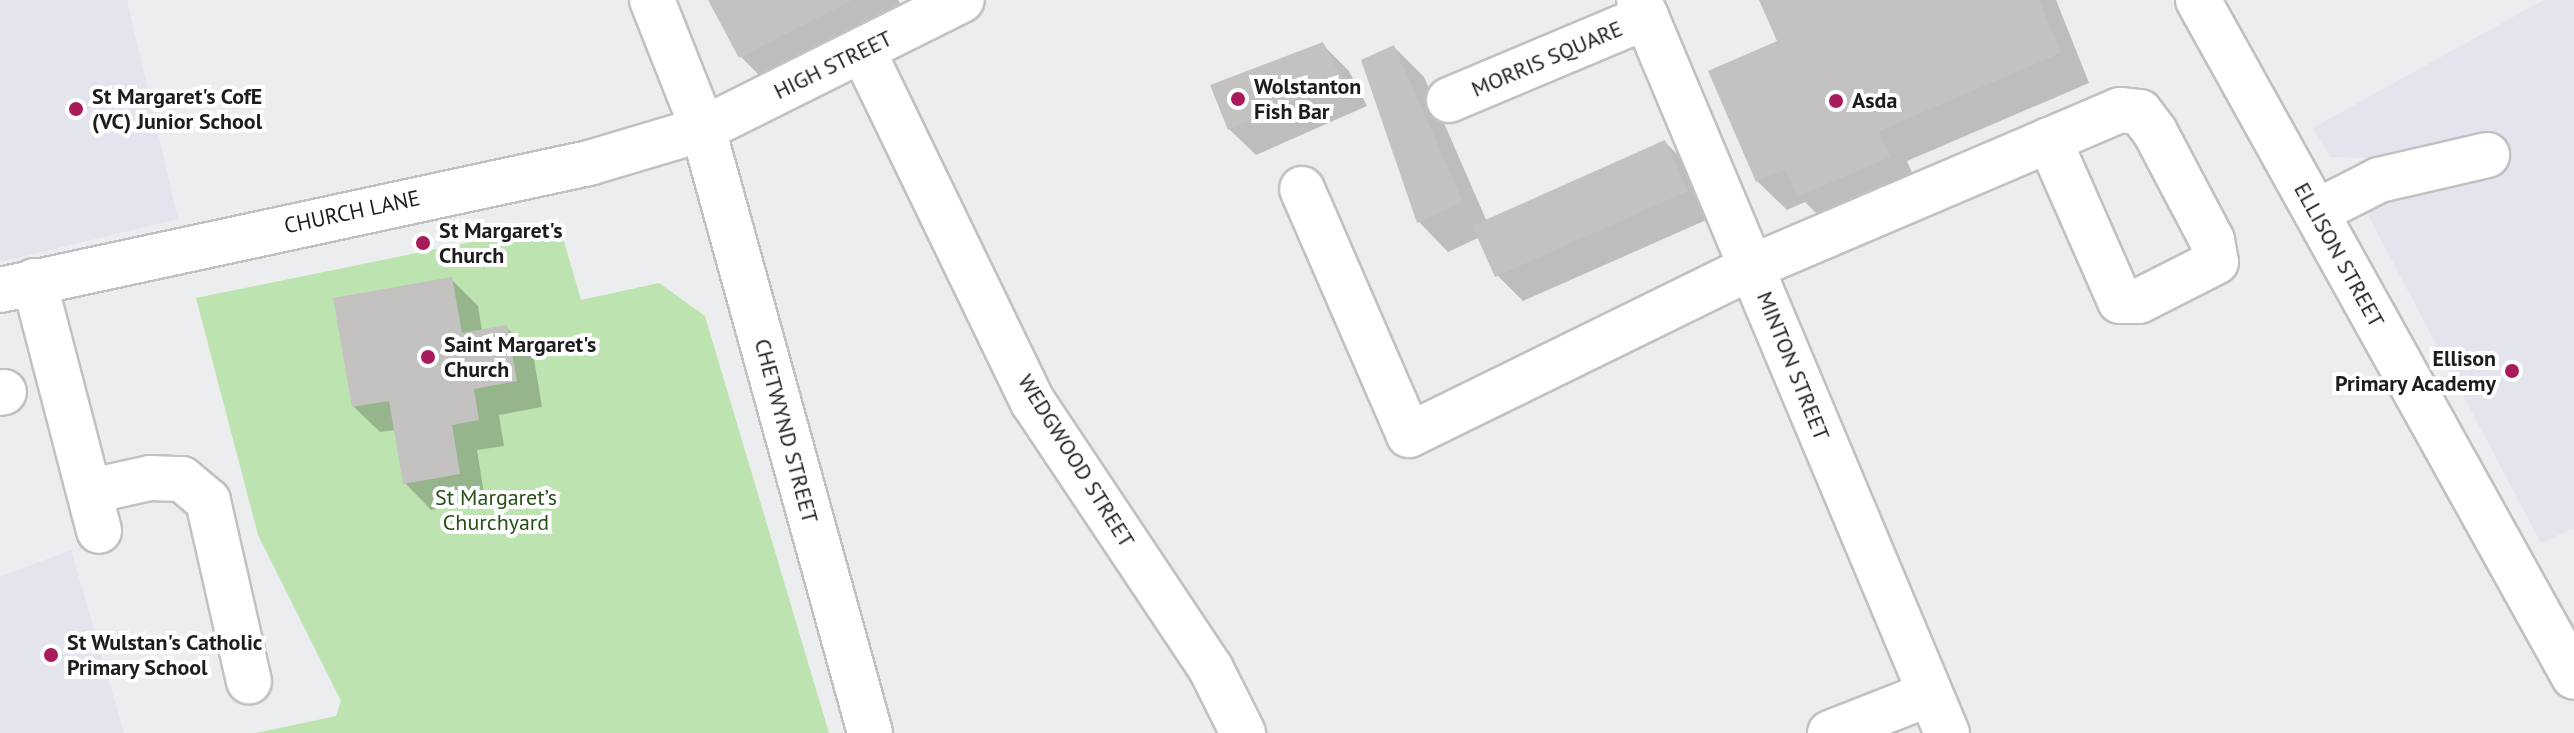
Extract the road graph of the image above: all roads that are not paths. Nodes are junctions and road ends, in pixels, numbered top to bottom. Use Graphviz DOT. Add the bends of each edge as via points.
graph roads {
  1 [pos="652,0"];
  2 [pos="962,0"];
  3 [pos="2198,0"];
  4 [pos="1642,9"];
  5 [pos="863,51"];
  6 [pos="1449,100"];
  7 [pos="703,129"];
  8 [pos="2049,140"];
  9 [pos="2487,155"];
  10 [pos="1302,189"];
  11 [pos="2316,212"];
  12 [pos="1752,267"];
  13 [pos="17,285"];
  14 [pos="2574,677"];
  15 [pos="249,681"];
  16 [pos="1929,694"];
  17 [pos="870,733"];
  18 [pos="1243,733"];
  19 [pos="1830,733"];
  20 [pos="1947,733"];
  1 -- 7 [label="street, CHETWYND STREET"];
  2 -- 5 [label="street, HIGH STREET"];
  3 -- 11 [label="street, ELLISON STREET"];
  4 -- 6 [label="street, MORRIS SQUARE"];
  4 -- 12 [label="street, MINTON STREET"];
  5 -- 7 [label="street, HIGH STREET"];
  5 -- 18 [label="street, WEDGWOOD STREET" via="1033,402 1211,669"];
  7 -- 13 [label="street, CHURCH LANE" via="589,163"];
  7 -- 17 [label="street, CHETWYND STREET"];
  8 -- 12 [label="street"];
  9 -- 11 [label="street" via="2379,180"];
  10 -- 12 [label="street" via="1409,435"];
  11 -- 14 [label="street, ELLISON STREET"];
  12 -- 16 [label="street, MINTON STREET"];
  13 -- 15 [label="street" via="95,511 150,478 182,479 208,501"];
  16 -- 19 [label="street"];
  16 -- 20 [label="street, MINTON STREET"];
}
